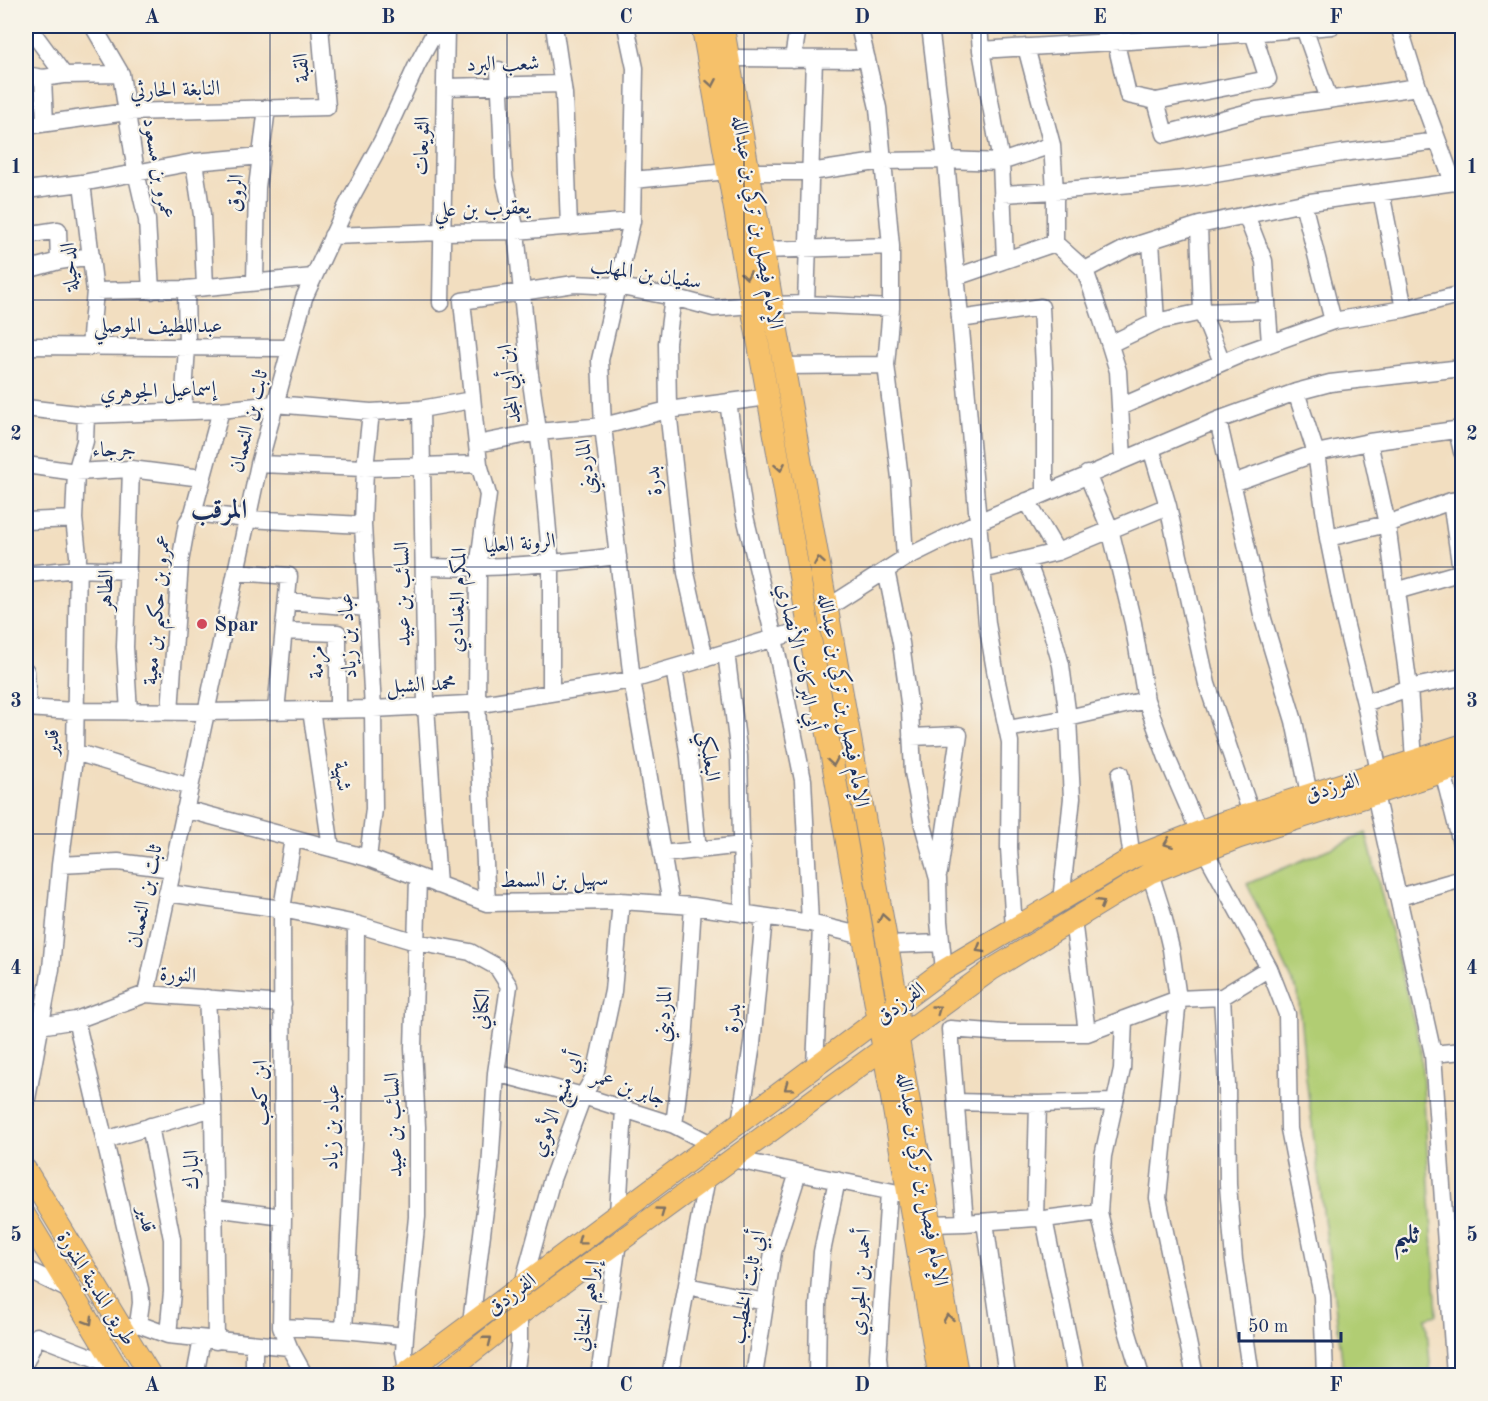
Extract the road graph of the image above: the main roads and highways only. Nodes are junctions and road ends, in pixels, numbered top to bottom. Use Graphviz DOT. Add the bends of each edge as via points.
graph roads {
  1 [pos="702,26"];
  2 [pos="723,26"];
  3 [pos="762,305"];
  4 [pos="1462,744"];
  5 [pos="1453,769"];
  6 [pos="1202,841"];
  7 [pos="898,1004"];
  8 [pos="878,1019"];
  9 [pos="891,1043"];
  10 [pos="26,1170"];
  11 [pos="26,1217"];
  12 [pos="118,1371"];
  13 [pos="404,1373"];
  14 [pos="151,1376"];
  15 [pos="442,1376"];
  16 [pos="939,1376"];
  17 [pos="958,1376"];
  1 -- 3 [label="main road, الإمام فيصل بن تركي بن عبدالله, one-way" via="728,171"];
  2 -- 3 [label="main road, الإمام فيصل بن تركي بن عبدالله" via="763,250"];
  7 -- 3 [label="main road, الإمام فيصل بن تركي بن عبدالله, one-way" via="784,366"];
  3 -- 8 [label="main road, الإمام فيصل بن تركي بن عبدالله, one-way" via="768,397"];
  4 -- 6 [label="main road, الفرزدق" via="1251,813"];
  5 -- 6 [label="main road, الفرزدق" via="1238,838"];
  6 -- 7 [label="main road, الفرزدق, one-way" via="1132,858 944,970"];
  9 -- 6 [label="main road, الفرزدق, one-way" via="991,970"];
  7 -- 8 [label="main road, الفرزدق"];
  7 -- 9 [label="main road, الإمام فيصل بن تركي بن عبدالله"];
  8 -- 9 [label="main road, الإمام فيصل بن تركي بن عبدالله"];
  8 -- 13 [label="main road, الفرزدق, one-way"];
  15 -- 9 [label="main road, الفرزدق, one-way" via="519,1315"];
  9 -- 16 [label="main road, الإمام فيصل بن تركي بن عبدالله" via="898,1193"];
  17 -- 9 [label="main road, الإمام فيصل بن تركي بن عبدالله, one-way" via="931,1224"];
  10 -- 14 [label="main road, طريق المدينة المنورة" via="131,1328"];
  11 -- 12 [label="main road, طريق المدينة المنورة, one-way"];
}
